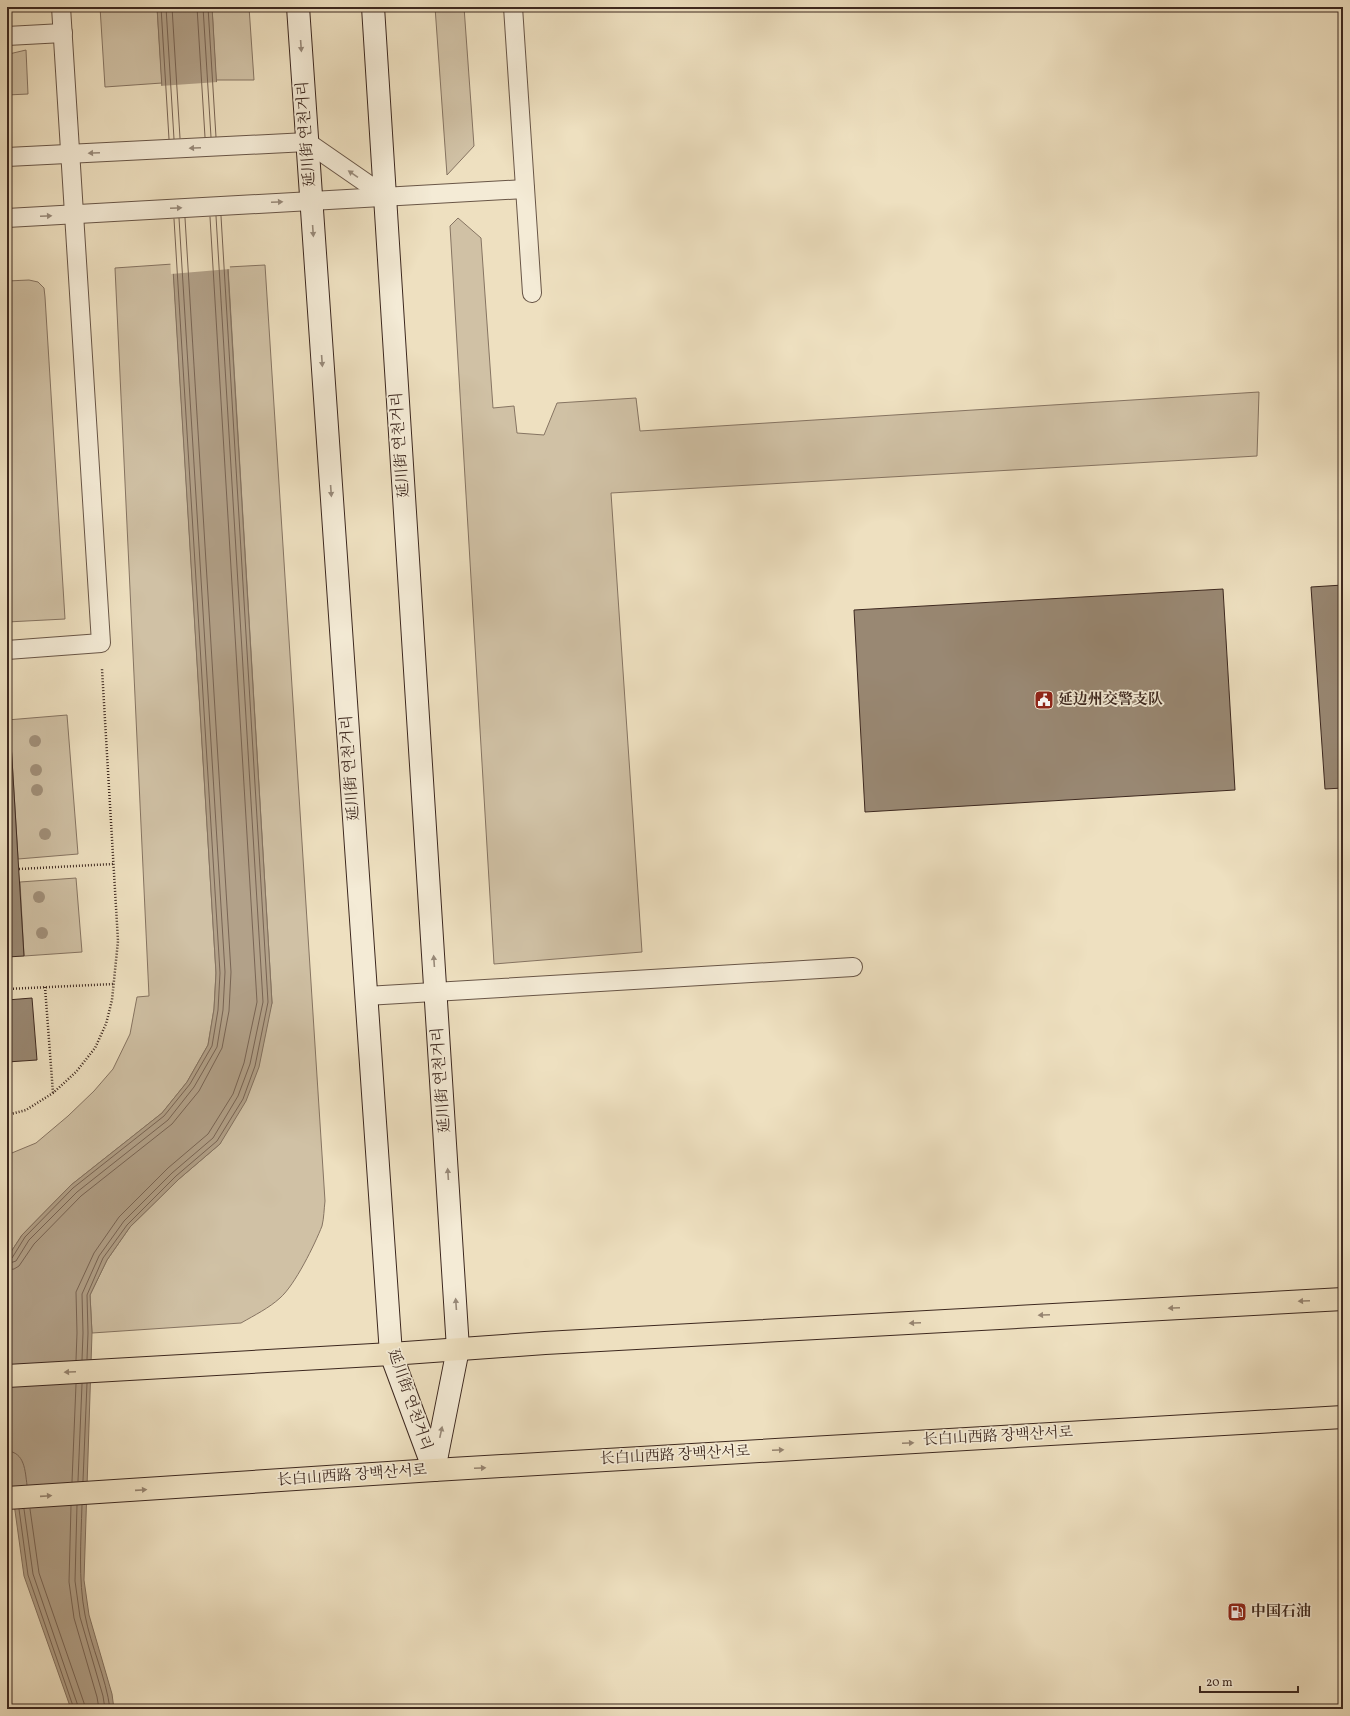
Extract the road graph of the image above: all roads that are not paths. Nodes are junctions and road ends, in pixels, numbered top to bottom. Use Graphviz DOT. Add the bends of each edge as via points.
graph roads {
  1 [pos="62,7"];
  2 [pos="298,7"];
  3 [pos="373,7"];
  4 [pos="513,7"];
  5 [pos="63,34"];
  6 [pos="7,36"];
  7 [pos="307,142"];
  8 [pos="70,154"];
  9 [pos="7,157"];
  10 [pos="525,189"];
  11 [pos="385,196"];
  12 [pos="311,200"];
  13 [pos="74,214"];
  14 [pos="7,218"];
  15 [pos="532,293"];
  16 [pos="7,650"];
  17 [pos="853,967"];
  18 [pos="436,992"];
  19 [pos="366,996"];
  20 [pos="1343,1299"];
  21 [pos="458,1349"];
  22 [pos="391,1354"];
  23 [pos="7,1376"];
  24 [pos="1343,1417"];
  25 [pos="434,1470"];
  26 [pos="7,1498"];
  1 -- 5 [label="lane"];
  2 -- 7 [label="main road, 延川街 연천거리, one-way"];
  3 -- 11 [label="main road, 延川街 연천거리"];
  4 -- 10 [label="lane"];
  5 -- 6 [label="lane"];
  5 -- 8 [label="lane"];
  7 -- 8 [label="lane, one-way"];
  11 -- 7 [label="lane, one-way"];
  7 -- 12 [label="main road, 延川街 연천거리"];
  8 -- 9 [label="lane"];
  8 -- 13 [label="lane"];
  10 -- 11 [label="lane"];
  10 -- 15 [label="lane"];
  11 -- 12 [label="lane"];
  18 -- 11 [label="main road, 延川街 연천거리, one-way"];
  13 -- 12 [label="lane, one-way"];
  12 -- 19 [label="main road, 延川街 연천거리, one-way"];
  14 -- 13 [label="lane, one-way"];
  13 -- 16 [label="lane" via="101,643"];
  17 -- 18 [label="lane"];
  18 -- 19 [label="lane"];
  21 -- 18 [label="main road, 延川街 연천거리, one-way"];
  19 -- 22 [label="main road, 延川街 연천거리"];
  20 -- 21 [label="main road, one-way"];
  21 -- 22 [label="main road"];
  25 -- 21 [label="main road, 延川街 연천거리, one-way"];
  22 -- 23 [label="main road, one-way"];
  22 -- 25 [label="main road, 延川街 연천거리"];
  25 -- 24 [label="main road, 长白山西路 장백산서로, one-way"];
  26 -- 25 [label="main road, 长白山西路 장백산서로, one-way"];
}
